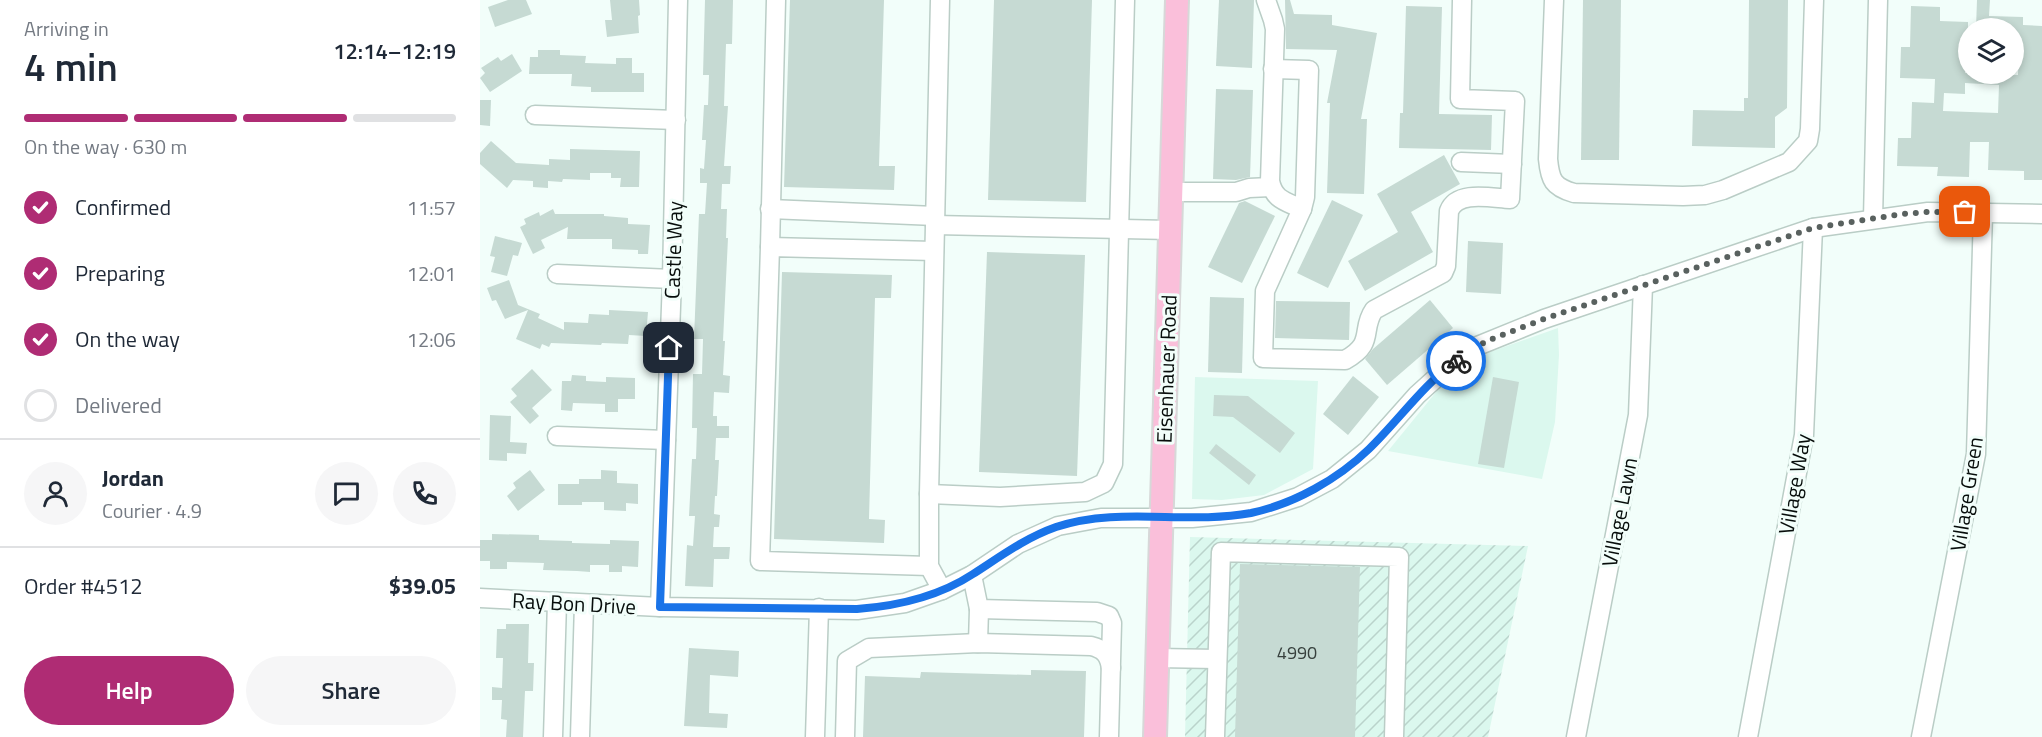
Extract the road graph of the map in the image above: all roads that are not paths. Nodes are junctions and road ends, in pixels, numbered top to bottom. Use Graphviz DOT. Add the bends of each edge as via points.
graph roads {
  1 [pos="678,0"];
  2 [pos="776,0"];
  3 [pos="940,0"];
  4 [pos="1125,0"];
  5 [pos="1177,0"];
  6 [pos="1266,0"];
  7 [pos="1462,0"];
  8 [pos="1554,0"];
  9 [pos="1814,0"];
  10 [pos="1878,0"];
  11 [pos="1273,69"];
  12 [pos="535,115"];
  13 [pos="676,120"];
  14 [pos="1461,162"];
  15 [pos="1512,164"];
  16 [pos="1271,187"];
  17 [pos="1171,192"];
  18 [pos="770,209"];
  19 [pos="1302,209"];
  20 [pos="1983,213"];
  21 [pos="2042,214"];
  22 [pos="1873,219"];
  23 [pos="935,220"];
  24 [pos="1118,228"];
  25 [pos="1813,228"];
  26 [pos="1170,230"];
  27 [pos="770,248"];
  28 [pos="934,250"];
  29 [pos="557,274"];
  30 [pos="672,279"];
  31 [pos="1643,285"];
  32 [pos="557,436"];
  33 [pos="666,440"];
  34 [pos="929,494"];
  35 [pos="1162,517"];
  36 [pos="929,566"];
  37 [pos="972,575"];
  38 [pos="942,590"];
  39 [pos="480,598"];
  40 [pos="557,602"];
  41 [pos="584,604"];
  42 [pos="660,607"];
  43 [pos="819,608"];
  44 [pos="979,609"];
  45 [pos="480,611"];
  46 [pos="978,642"];
  47 [pos="1157,658"];
  48 [pos="1217,660"];
  49 [pos="1111,668"];
  50 [pos="553,737"];
  51 [pos="580,737"];
  52 [pos="815,737"];
  53 [pos="845,737"];
  54 [pos="1109,737"];
  55 [pos="1155,737"];
  56 [pos="1215,737"];
  57 [pos="1394,737"];
  58 [pos="1576,737"];
  59 [pos="1748,737"];
  60 [pos="1921,737"];
  1 -- 13 [label="street, Castle Way"];
  2 -- 18 [label="street"];
  3 -- 23 [label="street"];
  4 -- 24 [label="street"];
  5 -- 17 [label="main road, Eisenhauer Road"];
  6 -- 11 [label="street" via="1275,29"];
  7 -- 15 [label="street" via="1460,99 1515,101"];
  8 -- 9 [label="street" via="1548,159 1553,181 1560,189 1574,193 1683,196 1723,190 1789,162 1808,141"];
  10 -- 22 [label="street"];
  11 -- 16 [label="street"];
  11 -- 19 [label="street" via="1309,70"];
  12 -- 13 [label="street"];
  13 -- 30 [label="street, Castle Way"];
  14 -- 15 [label="street"];
  15 -- 19 [label="street" via="1510,199 1465,198 1451,205 1443,273 1374,310 1363,345 1345,360 1263,358 1265,291"];
  16 -- 17 [label="street" via="1236,192"];
  16 -- 19 [label="street" via="1278,198"];
  17 -- 26 [label="main road, Eisenhauer Road"];
  18 -- 23 [label="street"];
  18 -- 27 [label="street"];
  20 -- 21 [label="street, Ray Bon Drive"];
  20 -- 22 [label="street, Ray Bon Drive" via="1928,212"];
  20 -- 60 [label="street, Village Green" via="1976,454"];
  22 -- 25 [label="street, Ray Bon Drive"];
  23 -- 24 [label="street"];
  23 -- 28 [label="street"];
  24 -- 26 [label="street"];
  24 -- 34 [label="street" via="1113,464 1104,483 1085,492"];
  25 -- 31 [label="street, Ray Bon Drive"];
  25 -- 59 [label="street, Village Way" via="1804,435"];
  26 -- 35 [label="main road, Eisenhauer Road"];
  27 -- 28 [label="street"];
  27 -- 36 [label="street" via="760,561"];
  28 -- 34 [label="street"];
  29 -- 30 [label="street"];
  30 -- 33 [label="street, Castle Way"];
  31 -- 35 [label="street, Ray Bon Drive" via="1475,347 1417,395 1368,450 1332,479 1298,496 1251,513"];
  31 -- 58 [label="street, Village Lawn" via="1638,415"];
  32 -- 33 [label="street"];
  33 -- 42 [label="street, Castle Way"];
  34 -- 36 [label="street"];
  35 -- 37 [label="street, Ray Bon Drive" via="1101,518 1058,526 1018,543"];
  35 -- 47 [label="main road, Eisenhauer Road"];
  36 -- 38 [label="street"];
  37 -- 38 [label="street, Ray Bon Drive"];
  37 -- 44 [label="street"];
  38 -- 43 [label="street, Ray Bon Drive" via="881,608"];
  39 -- 40 [label="street, Ray Bon Drive"];
  39 -- 45 [label="street"];
  40 -- 41 [label="street, Ray Bon Drive"];
  40 -- 50 [label="street"];
  41 -- 42 [label="street, Ray Bon Drive"];
  41 -- 51 [label="street"];
  42 -- 43 [label="street, Ray Bon Drive"];
  43 -- 52 [label="street"];
  44 -- 46 [label="street"];
  44 -- 49 [label="street" via="1103,613 1112,623"];
  46 -- 49 [label="street" via="1091,646 1103,650"];
  46 -- 53 [label="street" via="869,648 847,661"];
  47 -- 48 [label="street"];
  47 -- 55 [label="main road, Eisenhauer Road"];
  48 -- 56 [label="street"];
  48 -- 57 [label="street" via="1221,552 1399,557"];
  49 -- 54 [label="street"];
}
